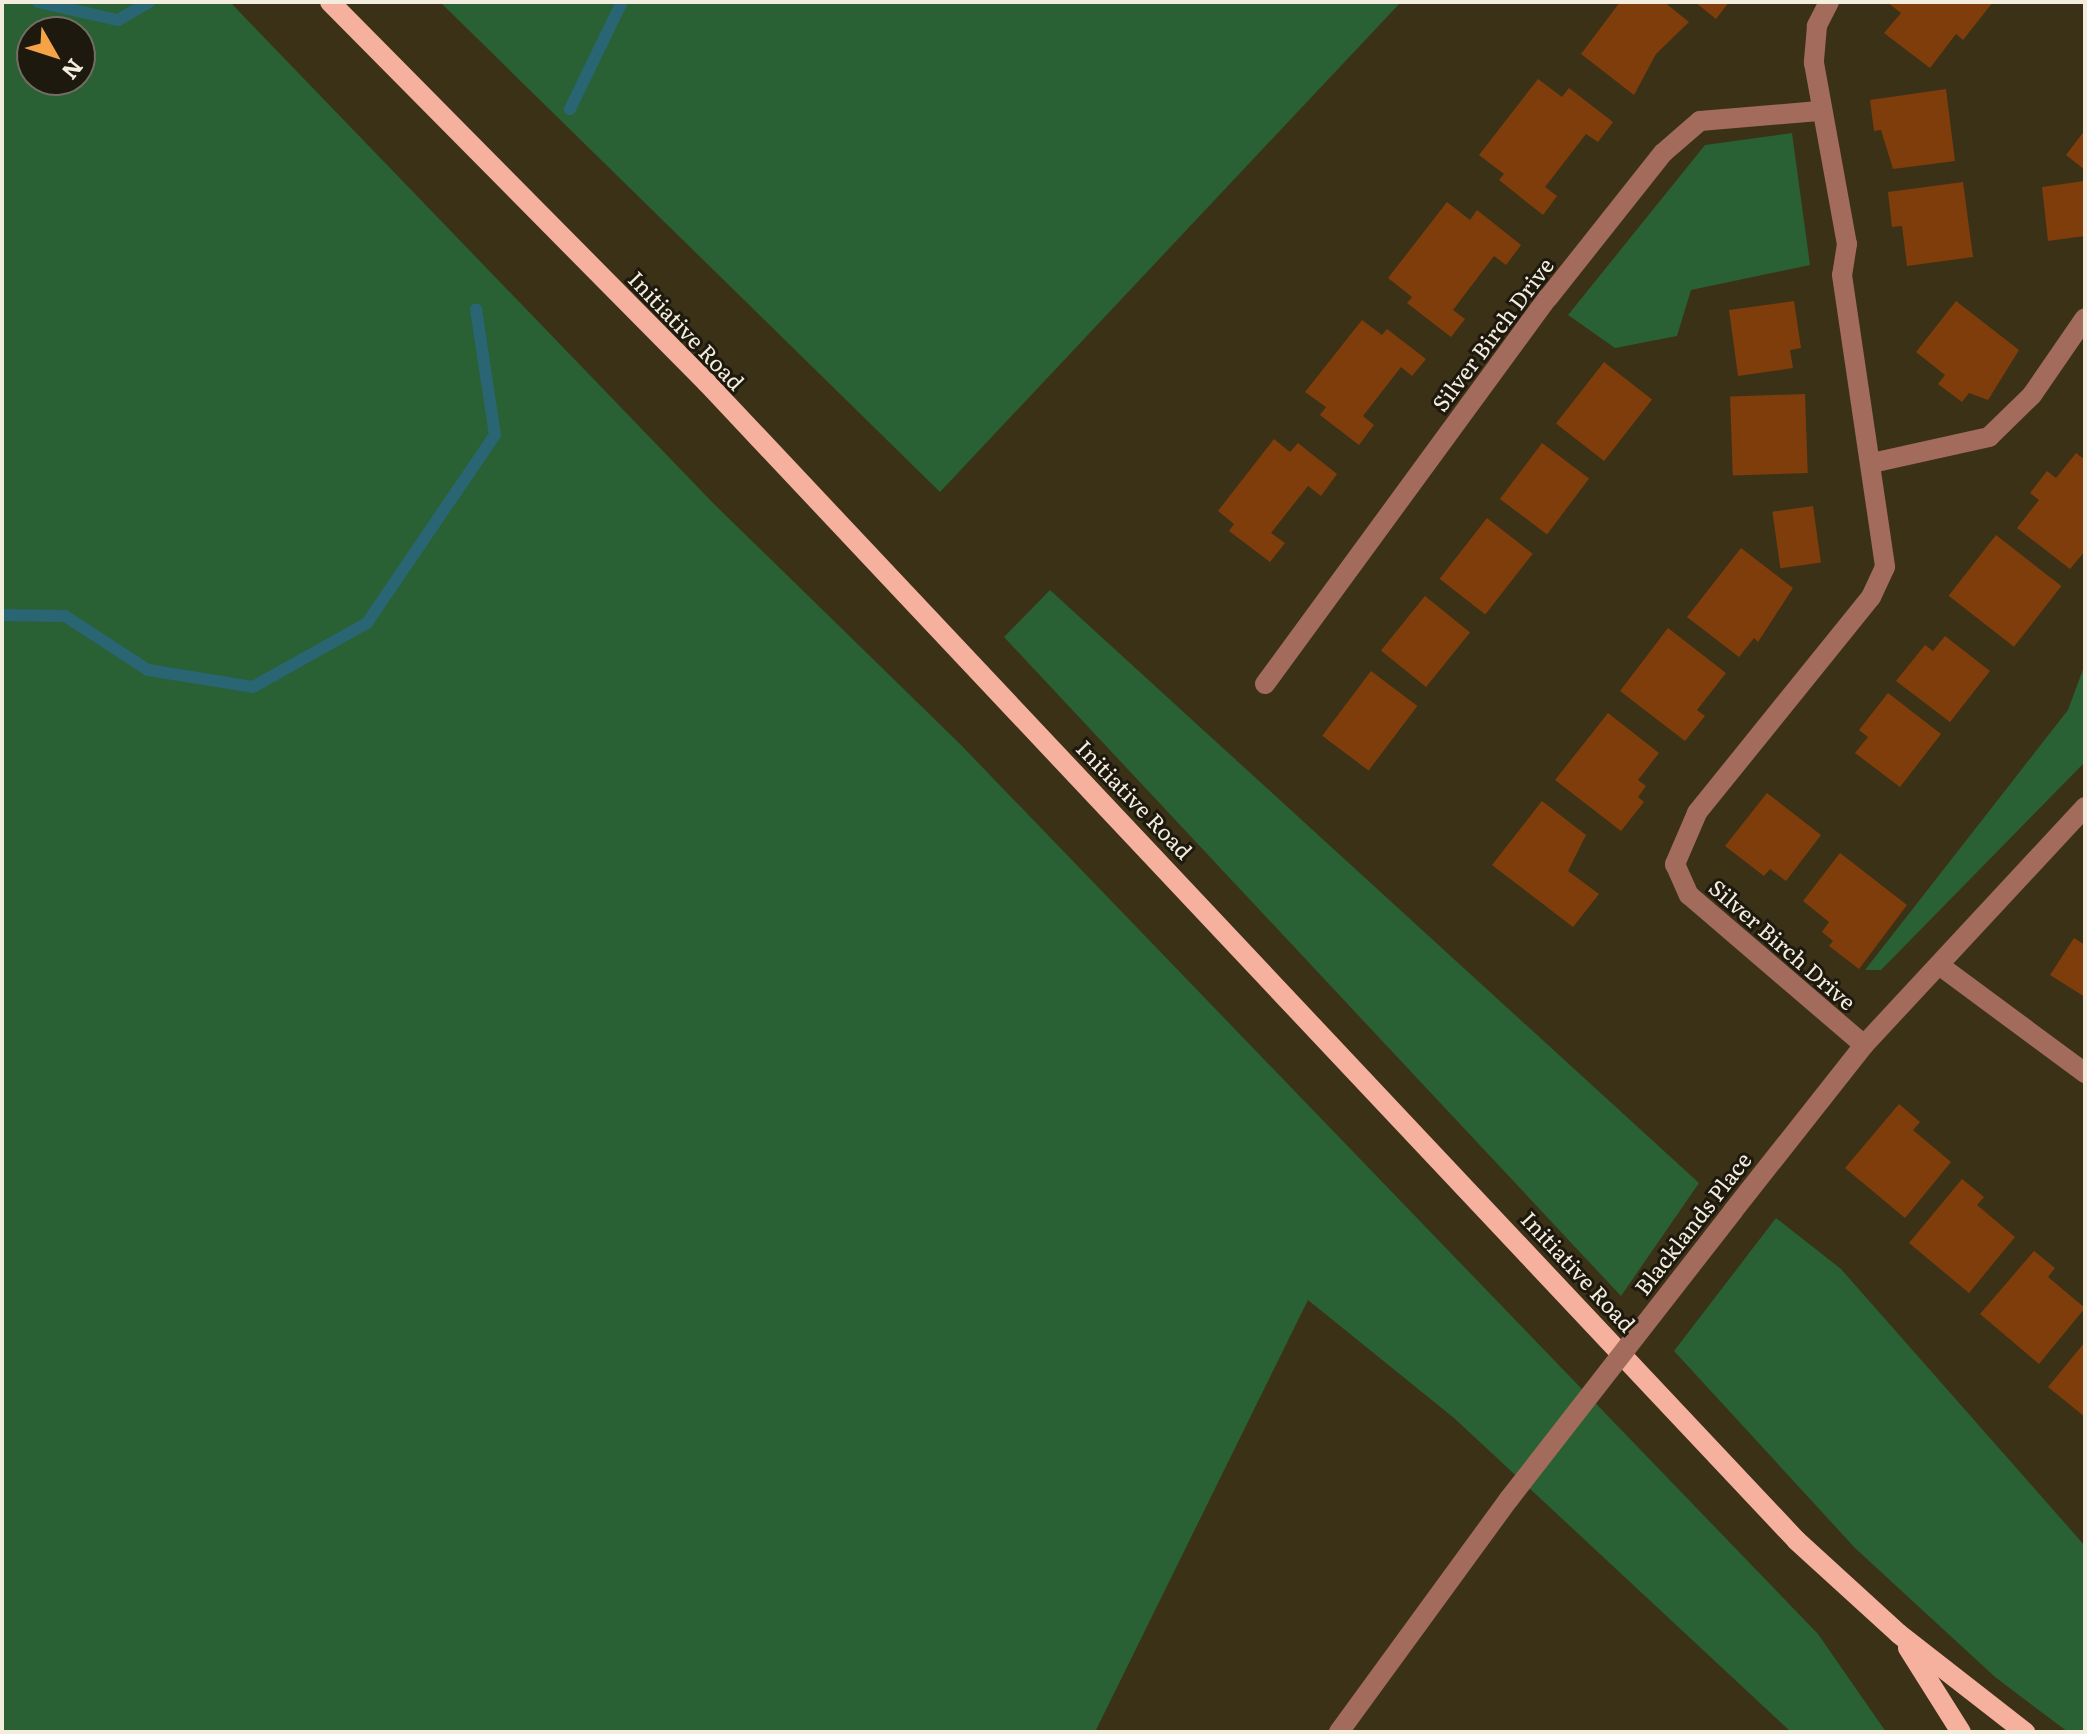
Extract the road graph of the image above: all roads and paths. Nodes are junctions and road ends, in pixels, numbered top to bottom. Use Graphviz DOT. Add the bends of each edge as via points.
graph roads {
  1 [pos="330,2"];
  2 [pos="1829,2"];
  3 [pos="1819,111"];
  4 [pos="2085,318"];
  5 [pos="1872,463"];
  6 [pos="1265,684"];
  7 [pos="2085,807"];
  8 [pos="1939,965"];
  9 [pos="1864,1045"];
  10 [pos="2085,1073"];
  11 [pos="1899,1634"];
  12 [pos="1339,1732"];
  13 [pos="1961,1732"];
  14 [pos="2025,1732"];
  1 -- 11 [label="main road, Initiative Road" via="707,383 1796,1540"];
  2 -- 3 [label="street, Silver Birch Drive" via="1817,26"];
  3 -- 5 [label="street, Silver Birch Drive" via="1847,244 1842,275"];
  3 -- 6 [label="street, Silver Birch Drive" via="1700,121 1663,153 1548,298"];
  4 -- 5 [label="street" via="2032,395 1989,437"];
  5 -- 9 [label="street, Silver Birch Drive" via="1885,567 1871,597 1697,813 1675,864 1689,895"];
  7 -- 8 [label="street, Blacklands Place"];
  8 -- 9 [label="street, Blacklands Place"];
  8 -- 10 [label="street"];
  9 -- 12 [label="street, Blacklands Place, bridge" via="1509,1499"];
  11 -- 13 [label="main road, Initiative Road"];
  11 -- 14 [label="main road, Initiative Road"];
}
